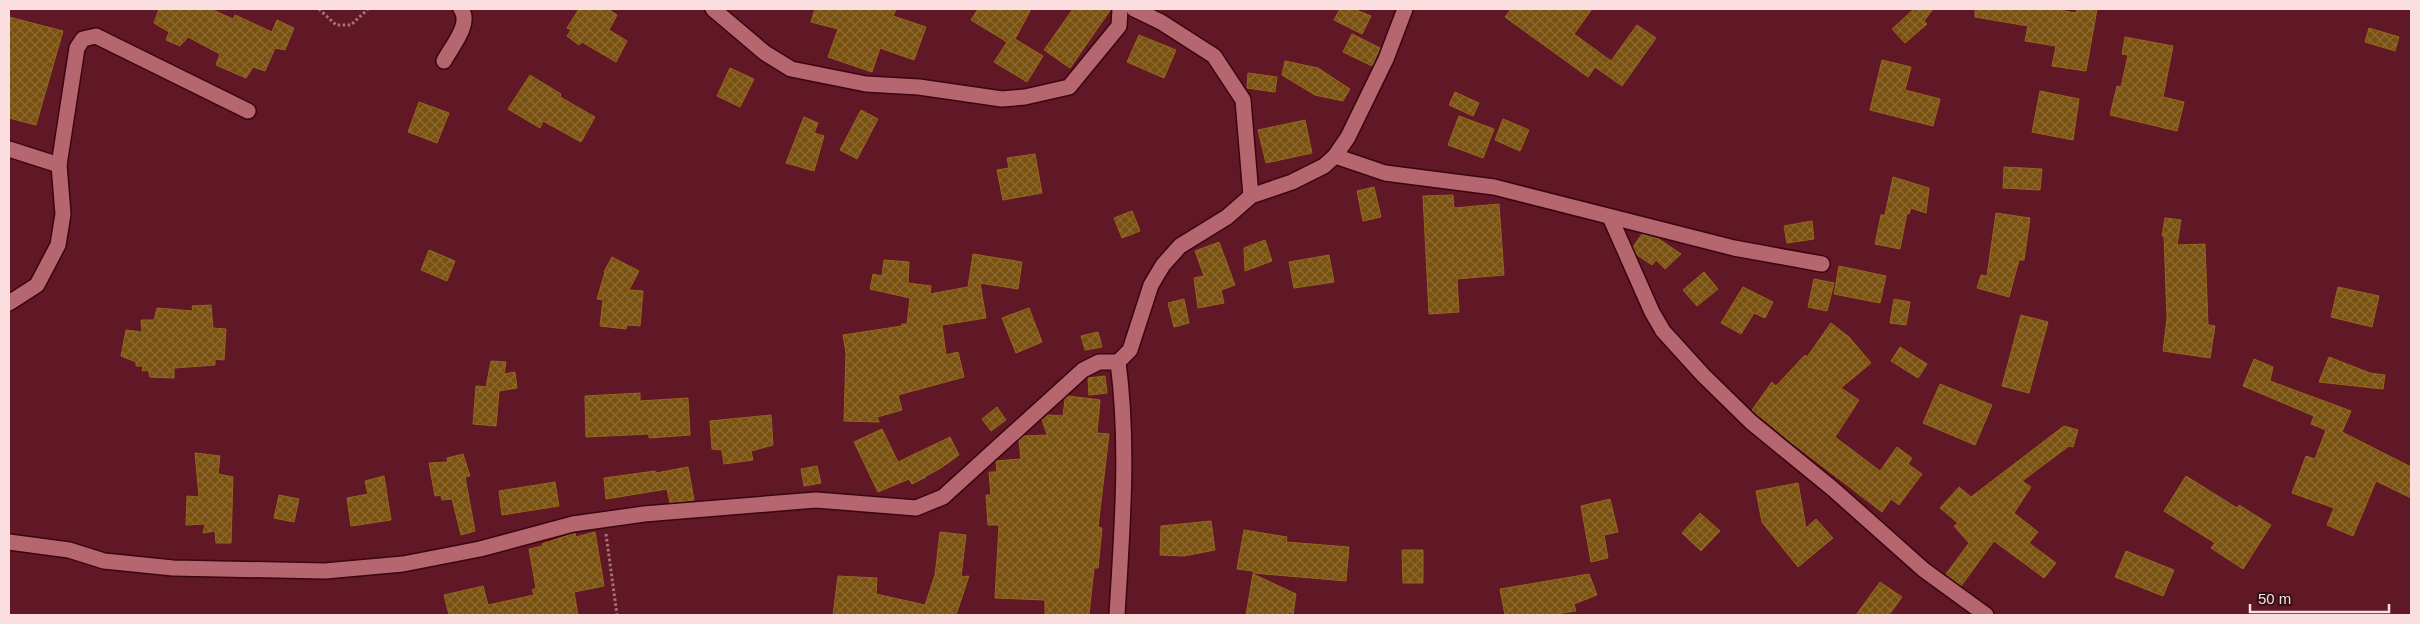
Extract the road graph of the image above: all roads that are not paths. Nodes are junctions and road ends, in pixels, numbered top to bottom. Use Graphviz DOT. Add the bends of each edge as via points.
graph roads {
  1 [pos="461,9"];
  2 [pos="713,9"];
  3 [pos="1120,9"];
  4 [pos="1134,9"];
  5 [pos="1405,9"];
  6 [pos="444,61"];
  7 [pos="248,111"];
  8 [pos="9,149"];
  9 [pos="1335,156"];
  10 [pos="60,166"];
  11 [pos="1251,196"];
  12 [pos="1610,217"];
  13 [pos="1822,264"];
  14 [pos="9,303"];
  15 [pos="1118,362"];
  16 [pos="9,542"];
  17 [pos="1117,615"];
  18 [pos="1986,615"];
  1 -- 6 [label="street" via="465,15 464,25"];
  2 -- 3 [label="street" via="765,53 792,70 866,84 919,86 1002,99 1069,87 1119,26"];
  4 -- 11 [label="street" via="1162,22 1214,56 1243,100"];
  5 -- 9 [label="street" via="1386,59 1348,137"];
  7 -- 10 [label="street" via="96,36 88,36 77,48"];
  8 -- 10 [label="street"];
  9 -- 11 [label="street" via="1324,166 1292,182"];
  9 -- 12 [label="street" via="1385,173 1494,187"];
  10 -- 14 [label="street" via="63,214 58,245 36,285"];
  11 -- 15 [label="street" via="1227,216 1180,246 1163,265 1151,285 1130,350"];
  12 -- 13 [label="street" via="1734,248"];
  12 -- 18 [label="street" via="1663,331 1703,375 1751,422 1924,570"];
  15 -- 16 [label="street" via="1099,362 1083,370 943,497 930,504 908,508 816,500 644,514 573,524 480,549 422,560 325,571 173,568 104,561 69,550"];
  15 -- 17 [label="street" via="1125,451"];
}
